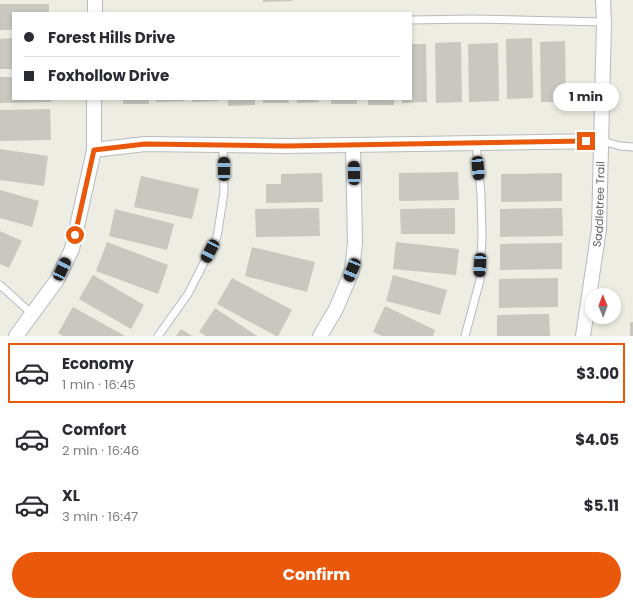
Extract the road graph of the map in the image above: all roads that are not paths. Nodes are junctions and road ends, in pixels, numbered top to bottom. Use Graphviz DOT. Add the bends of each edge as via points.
graph roads {
  1 [pos="95,0"];
  2 [pos="603,0"];
  3 [pos="95,12"];
  4 [pos="412,20"];
  5 [pos="604,22"];
  6 [pos="94,100"];
  7 [pos="602,141"];
  8 [pos="476,143"];
  9 [pos="223,145"];
  10 [pos="353,145"];
  11 [pos="633,147"];
  12 [pos="94,150"];
  13 [pos="0,286"];
  14 [pos="32,314"];
  15 [pos="16,336"];
  16 [pos="158,336"];
  17 [pos="320,336"];
  18 [pos="465,336"];
  19 [pos="583,336"];
  1 -- 3 [label="street"];
  2 -- 5 [label="street, Saddletree Trail"];
  4 -- 5 [label="lane"];
  5 -- 7 [label="street, Saddletree Trail"];
  6 -- 12 [label="street"];
  7 -- 8 [label="street"];
  7 -- 11 [label="lane"];
  7 -- 19 [label="street, Saddletree Trail" via="599,229"];
  8 -- 10 [label="street"];
  8 -- 18 [label="lane" via="481,194 480,280"];
  9 -- 10 [label="street"];
  9 -- 12 [label="street" via="145,144"];
  9 -- 16 [label="lane" via="224,194 217,237 188,294"];
  10 -- 17 [label="street" via="355,242 352,270 336,309"];
  12 -- 14 [label="street" via="72,249 57,280"];
  13 -- 14 [label="lane"];
  14 -- 15 [label="street"];
}
